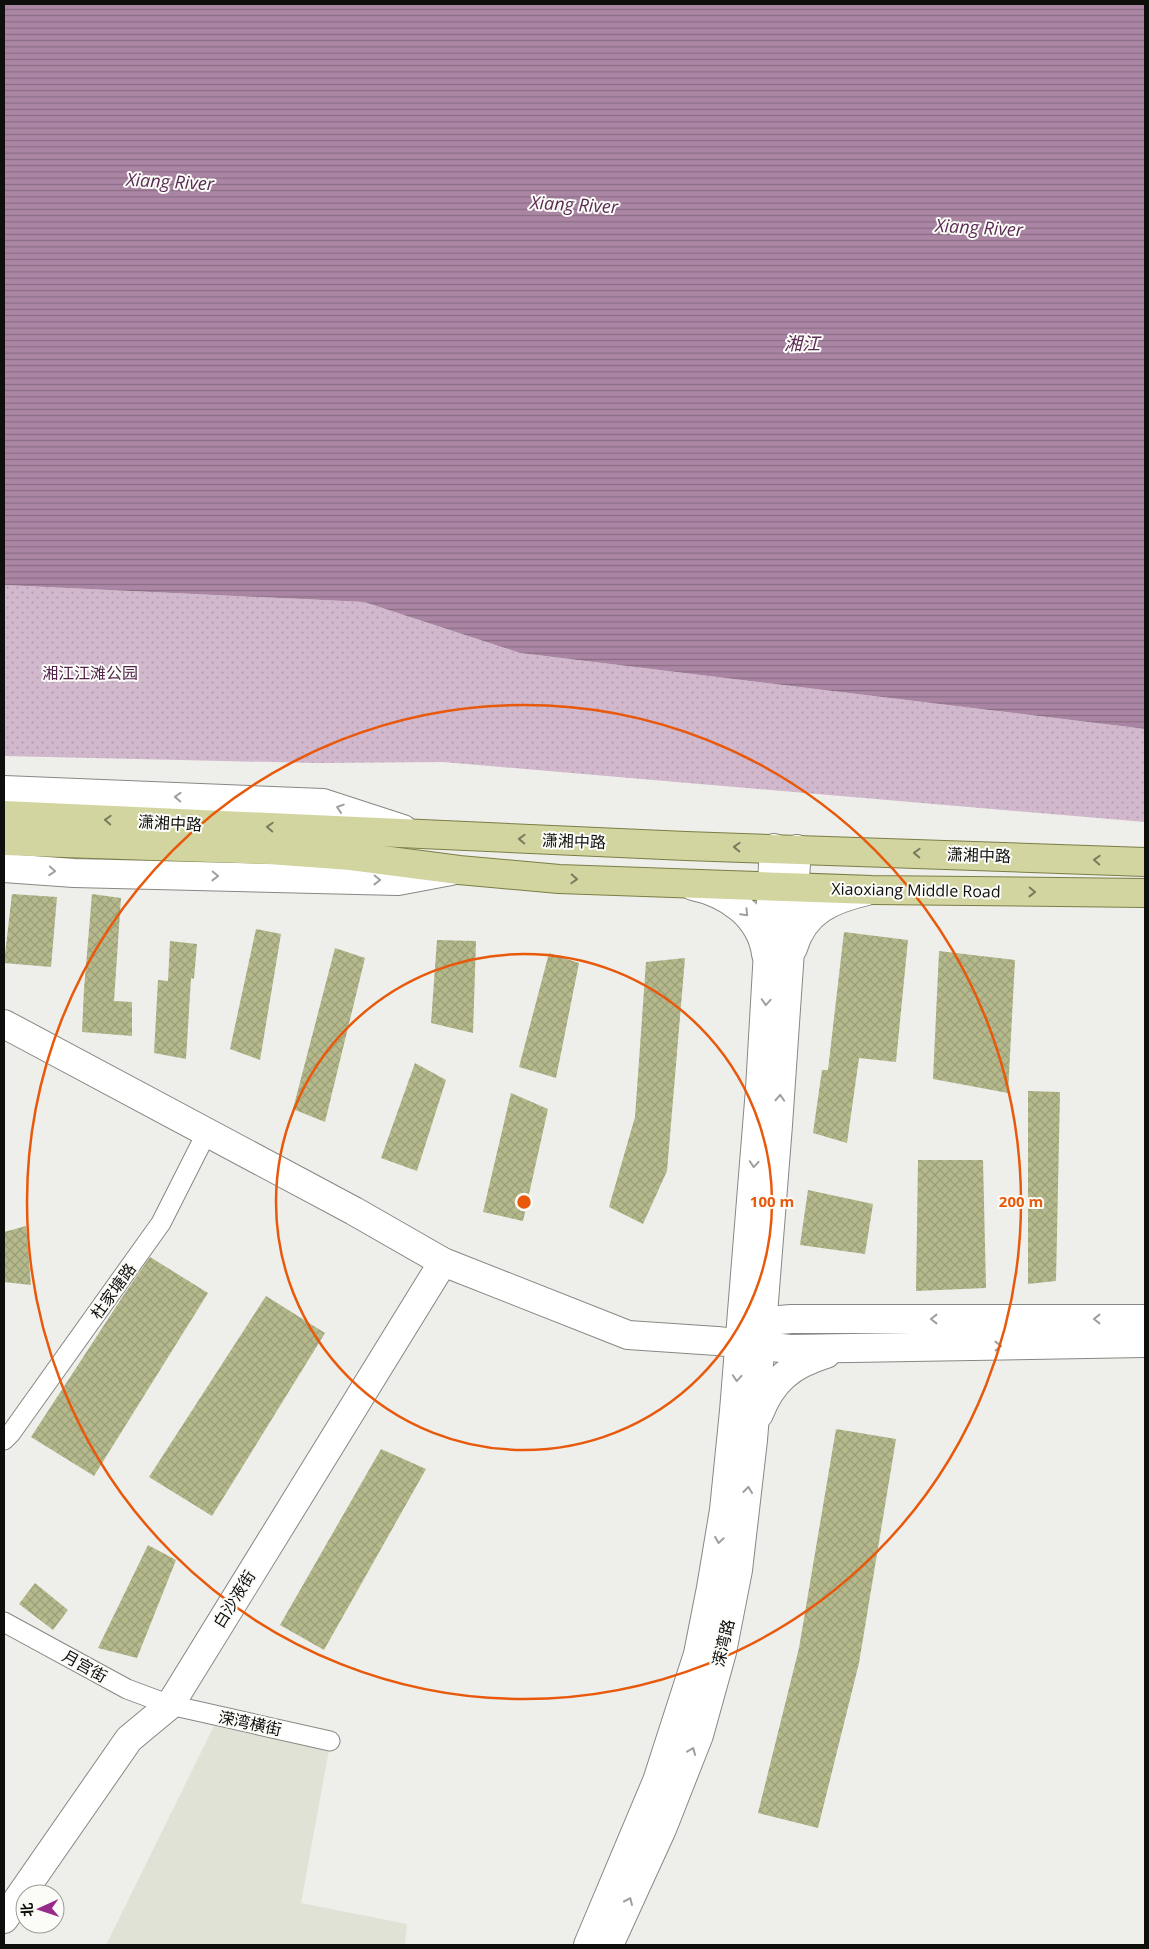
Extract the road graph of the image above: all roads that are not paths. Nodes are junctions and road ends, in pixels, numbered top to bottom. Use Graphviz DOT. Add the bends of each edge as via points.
graph roads {
  1 [pos="4,790"];
  2 [pos="4,815"];
  3 [pos="419,834"];
  4 [pos="4,841"];
  5 [pos="353,844"];
  6 [pos="785,849"];
  7 [pos="1145,862"];
  8 [pos="4,868"];
  9 [pos="459,870"];
  10 [pos="686,884"];
  11 [pos="783,887"];
  12 [pos="872,890"];
  13 [pos="1145,894"];
  14 [pos="778,968"];
  15 [pos="4,1024"];
  16 [pos="207,1132"];
  17 [pos="443,1262"];
  18 [pos="767,1262"];
  19 [pos="1145,1319"];
  20 [pos="821,1320"];
  21 [pos="751,1334"];
  22 [pos="1145,1343"];
  23 [pos="844,1349"];
  24 [pos="4,1440"];
  25 [pos="753,1440"];
  26 [pos="4,1622"];
  27 [pos="170,1705"];
  28 [pos="330,1741"];
  29 [pos="4,1919"];
  30 [pos="588,1945"];
  31 [pos="609,1945"];
  3 -- 1 [label="main road, one-way" via="323,803"];
  5 -- 2 [label="main road, 潇湘中路, one-way"];
  3 -- 5 [label="main road, 潇湘中路"];
  6 -- 3 [label="main road, 潇湘中路, one-way"];
  4 -- 5 [label="main road, 潇湘中路" via="269,850"];
  5 -- 9 [label="main road, 潇湘中路"];
  7 -- 6 [label="main road, 潇湘中路, one-way"];
  6 -- 11 [label="main road"];
  8 -- 9 [label="main road, one-way" via="74,873 398,881"];
  9 -- 10 [label="main road, 潇湘中路, one-way" via="560,879"];
  10 -- 11 [label="main road, Xiaoxiang Middle Road"];
  10 -- 14 [label="main road, one-way" via="706,888 740,907 753,922"];
  11 -- 12 [label="main road, Xiaoxiang Middle Road"];
  11 -- 14 [label="main road"];
  12 -- 13 [label="main road, Xiaoxiang Middle Road, one-way"];
  12 -- 14 [label="main road" via="841,897 808,919"];
  18 -- 14 [label="main road, one-way"];
  14 -- 21 [label="main road, one-way"];
  15 -- 16 [label="main road"];
  16 -- 17 [label="main road"];
  16 -- 24 [label="street, 杜家塘路" via="161,1223"];
  17 -- 21 [label="main road" via="628,1335 717,1341"];
  17 -- 27 [label="main road, 白沙液街"];
  18 -- 20 [label="main road" via="772,1290 780,1306 789,1313"];
  18 -- 21 [label="main road"];
  19 -- 20 [label="main road, one-way"];
  20 -- 21 [label="main road"];
  21 -- 23 [label="main road" via="790,1350"];
  21 -- 25 [label="main road, 溁湾路"];
  21 -- 30 [label="main road, one-way" via="734,1411 724,1510 698,1654 657,1782"];
  23 -- 22 [label="main road, one-way"];
  23 -- 25 [label="main road" via="800,1365 774,1384 758,1416"];
  31 -- 25 [label="main road, 溁湾路, one-way" via="662,1829 699,1735 722,1652 738,1570"];
  26 -- 27 [label="street, 月宫街" via="127,1689"];
  27 -- 28 [label="street, 溁湾横街"];
  27 -- 29 [label="main road, 白沙液街" via="129,1738"];
}
